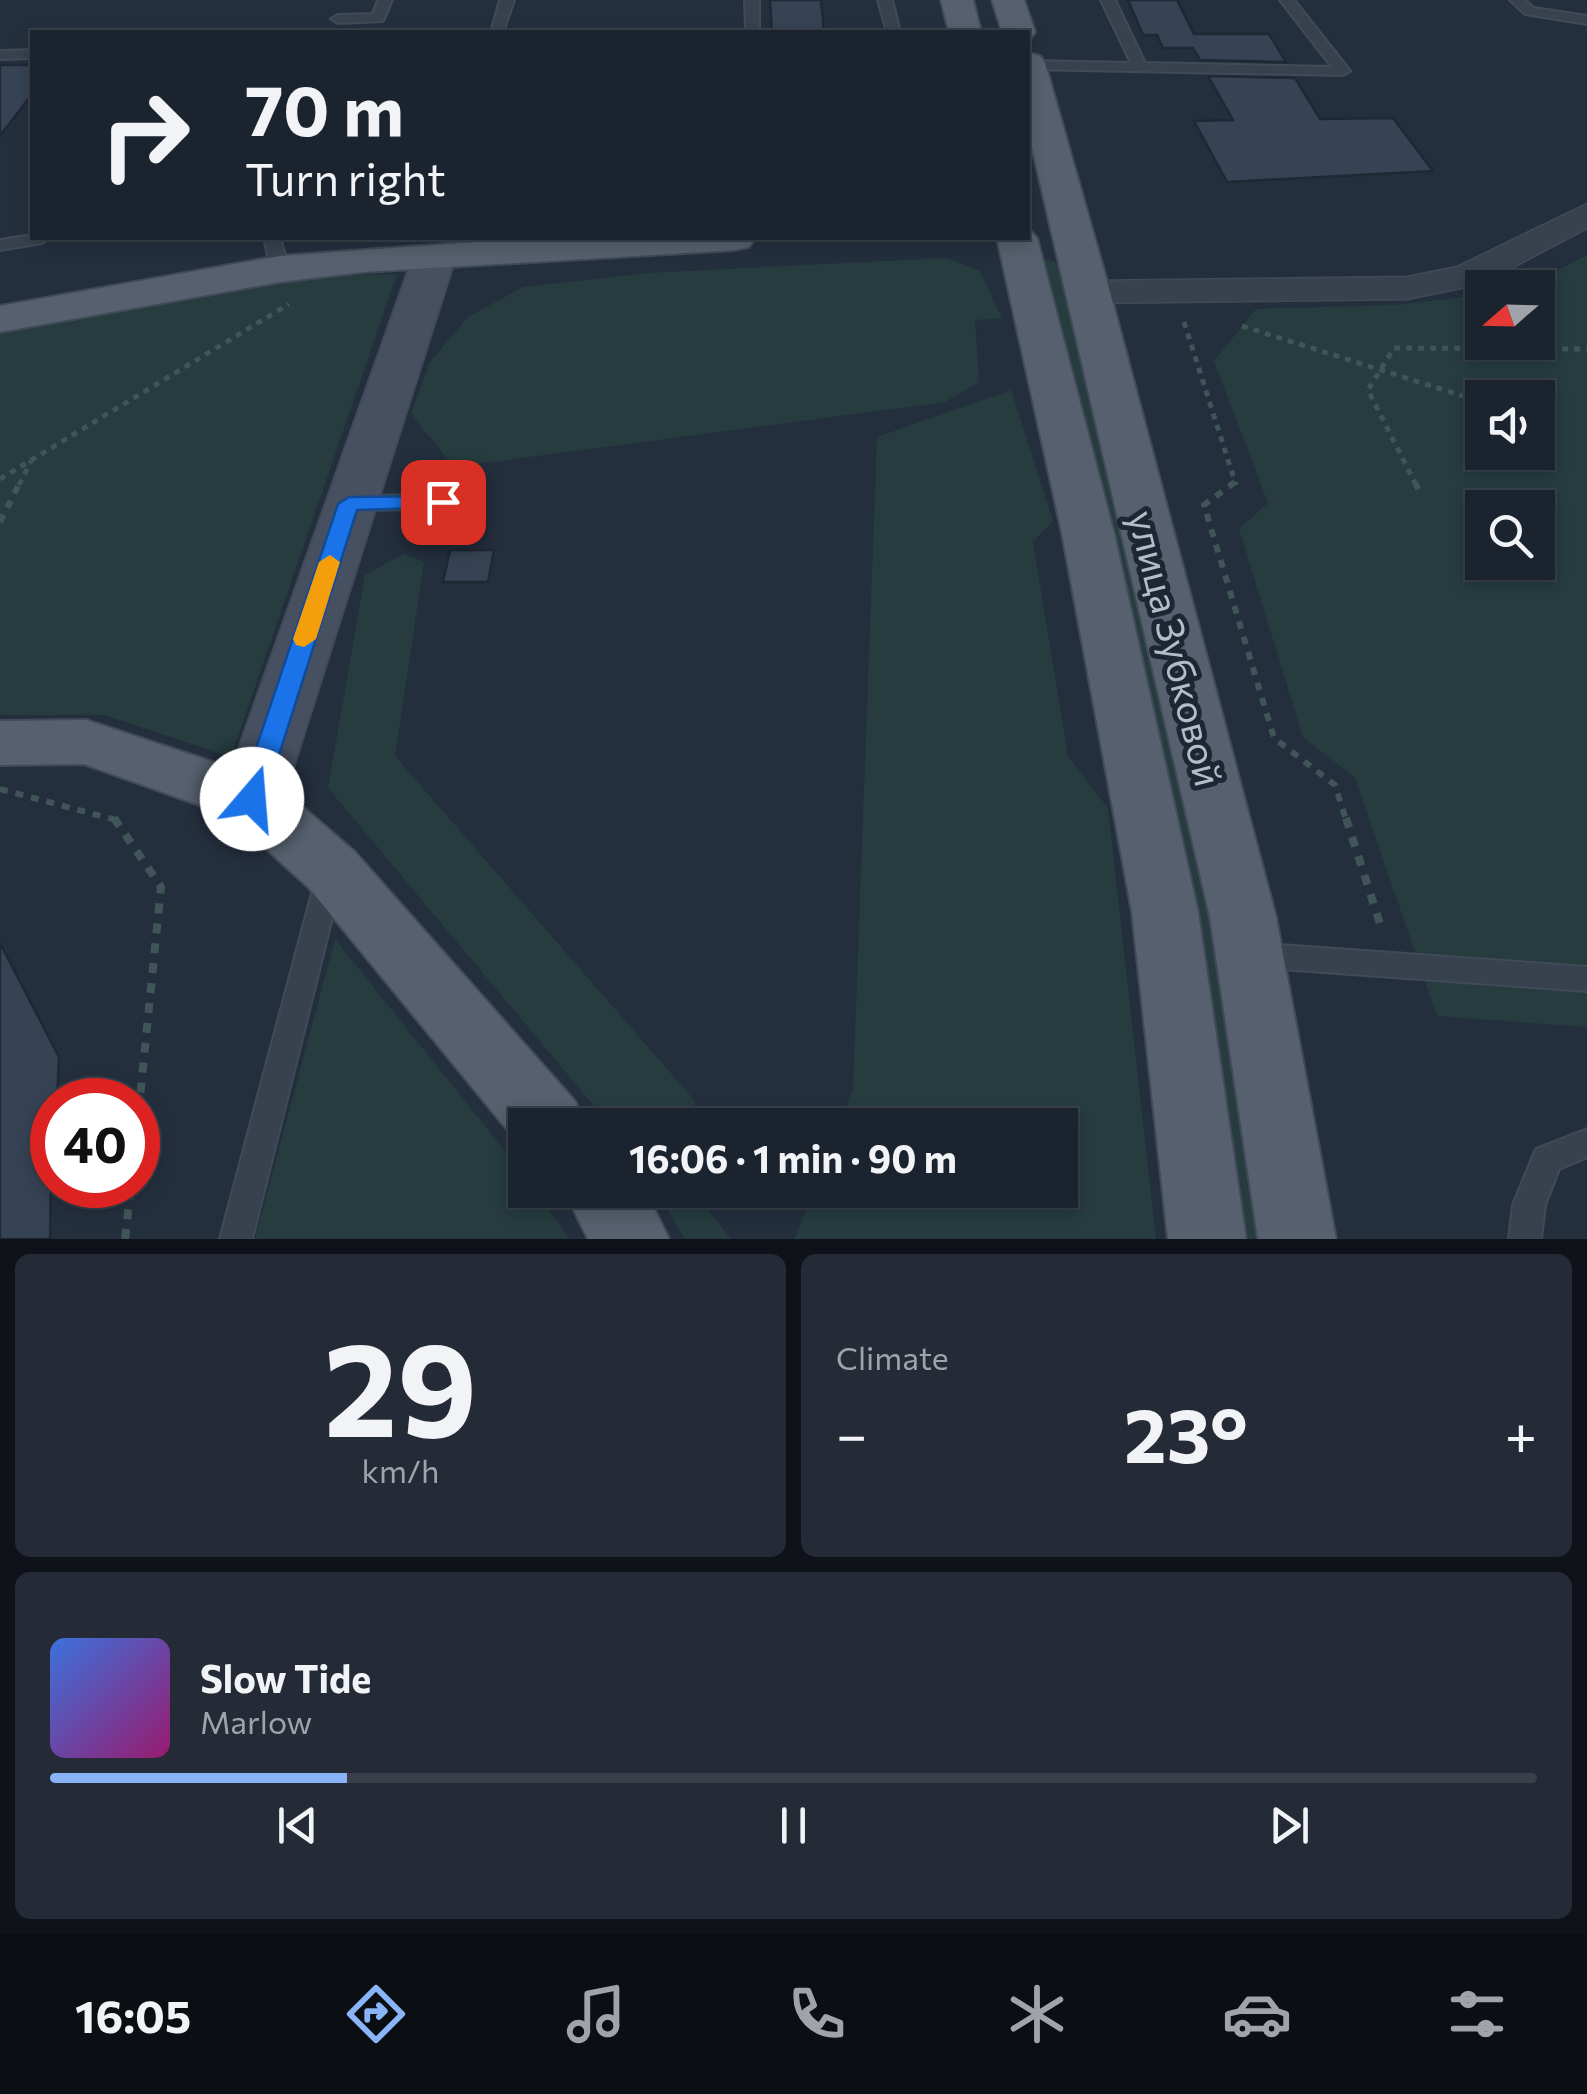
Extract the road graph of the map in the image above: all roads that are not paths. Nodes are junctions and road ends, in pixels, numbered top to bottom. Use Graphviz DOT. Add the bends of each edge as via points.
graph roads {
  1 [pos="385,0"];
  2 [pos="507,0"];
  3 [pos="752,0"];
  4 [pos="885,0"];
  5 [pos="957,0"];
  6 [pos="1008,0"];
  7 [pos="1108,0"];
  8 [pos="1287,0"];
  9 [pos="1517,0"];
  10 [pos="1587,20"];
  11 [pos="334,26"];
  12 [pos="499,30"];
  13 [pos="753,30"];
  14 [pos="893,30"];
  15 [pos="964,30"];
  16 [pos="1017,30"];
  17 [pos="30,54"];
  18 [pos="0,55"];
  19 [pos="1030,64"];
  20 [pos="1140,67"];
  21 [pos="1030,100"];
  22 [pos="1587,214"];
  23 [pos="1037,224"];
  24 [pos="30,240"];
  25 [pos="528,240"];
  26 [pos="705,240"];
  27 [pos="0,244"];
  28 [pos="276,253"];
  29 [pos="434,258"];
  30 [pos="1089,292"];
  31 [pos="0,319"];
  32 [pos="349,504"];
  33 [pos="466,533"];
  34 [pos="0,742"];
  35 [pos="252,799"];
  36 [pos="332,870"];
  37 [pos="1250,954"];
  38 [pos="1587,979"];
  39 [pos="534,1108"];
  40 [pos="1587,1143"];
  41 [pos="612,1208"];
  42 [pos="236,1239"];
  43 [pos="630,1239"];
  44 [pos="1207,1239"];
  45 [pos="1297,1239"];
  46 [pos="1525,1239"];
  1 -- 11 [label="lane" via="378,18"];
  2 -- 12 [label="lane"];
  3 -- 13 [label="lane"];
  4 -- 14 [label="lane"];
  5 -- 15 [label="main road"];
  6 -- 16 [label="main road"];
  7 -- 20 [label="lane"];
  8 -- 20 [label="lane" via="1342,71"];
  9 -- 10 [label="lane" via="1530,11"];
  17 -- 18 [label="lane"];
  19 -- 20 [label="lane"];
  21 -- 23 [label="main road, улица Зубковой"];
  22 -- 30 [label="street" via="1468,276 1407,288"];
  23 -- 30 [label="main road, улица Зубковой"];
  23 -- 44 [label="main road, улица Зубковой" via="1088,533 1166,912"];
  24 -- 27 [label="lane"];
  25 -- 29 [label="lane"];
  26 -- 29 [label="main road"];
  28 -- 29 [label="main road"];
  28 -- 31 [label="main road"];
  29 -- 32 [label="street"];
  30 -- 37 [label="main road, улица Зубковой"];
  32 -- 33 [label="lane" via="443,502 440,523"];
  32 -- 35 [label="street"];
  34 -- 35 [label="main road" via="86,742"];
  35 -- 36 [label="main road"];
  36 -- 39 [label="main road"];
  36 -- 42 [label="lane"];
  37 -- 38 [label="lane"];
  37 -- 45 [label="main road, улица Зубковой"];
  40 -- 46 [label="lane" via="1547,1159 1529,1205"];
  41 -- 43 [label="main road"];
}
